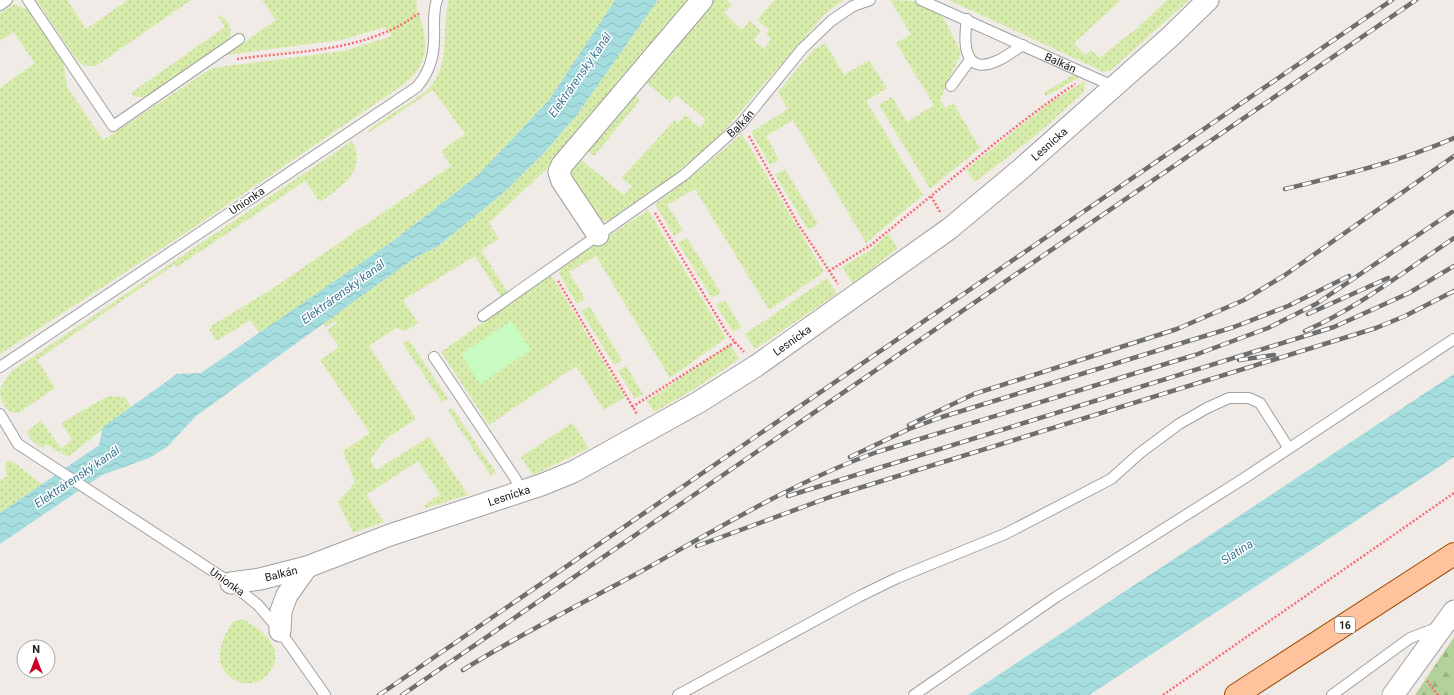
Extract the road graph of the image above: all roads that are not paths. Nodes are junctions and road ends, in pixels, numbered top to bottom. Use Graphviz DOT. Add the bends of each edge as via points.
graph roads {
  1 [pos="8,0"];
  2 [pos="28,0"];
  3 [pos="702,0"];
  4 [pos="870,0"];
  5 [pos="921,0"];
  6 [pos="1208,0"];
  7 [pos="436,2"];
  8 [pos="0,5"];
  9 [pos="967,19"];
  10 [pos="240,39"];
  11 [pos="1023,45"];
  12 [pos="970,60"];
  13 [pos="951,86"];
  14 [pos="1113,86"];
  15 [pos="598,235"];
  16 [pos="483,316"];
  17 [pos="1454,339"];
  18 [pos="434,357"];
  19 [pos="0,367"];
  20 [pos="0,414"];
  21 [pos="1288,447"];
  22 [pos="522,492"];
  23 [pos="1454,554"];
  24 [pos="307,567"];
  25 [pos="231,583"];
  26 [pos="1449,618"];
  27 [pos="280,631"];
  28 [pos="325,695"];
  29 [pos="678,695"];
  30 [pos="914,695"];
  31 [pos="1236,695"];
  32 [pos="1332,695"];
  33 [pos="1393,695"];
  1 -- 8 [label="lane"];
  2 -- 10 [label="lane" via="113,126"];
  3 -- 15 [label="street" via="562,165 559,172 562,181"];
  4 -- 15 [label="lane, Balkán" via="853,6 831,21 802,49 741,124 684,176"];
  5 -- 9 [label="lane, Balkán"];
  6 -- 14 [label="street, Lesnícka"];
  7 -- 19 [label="lane, Unionka" via="434,56 425,78 417,87"];
  9 -- 11 [label="lane, Balkán"];
  9 -- 12 [label="lane" via="966,45"];
  11 -- 12 [label="lane" via="999,60 985,65 976,65"];
  11 -- 14 [label="lane, Balkán"];
  12 -- 13 [label="lane"];
  14 -- 22 [label="street, Lesnícka" via="949,229 756,366 647,432 573,472"];
  15 -- 16 [label="lane, Balkán"];
  17 -- 21 [label="lane"];
  18 -- 22 [label="lane"];
  20 -- 25 [label="lane, Unionka" via="18,444"];
  21 -- 29 [label="lane" via="1260,403 1249,398 1229,398 1179,424 1111,479 1005,534 897,578 860,596"];
  21 -- 30 [label="lane" via="1243,479 1056,597"];
  22 -- 24 [label="street, Lesnícka" via="390,535"];
  23 -- 31 [label="main road, 16"];
  24 -- 25 [label="street, Balkán" via="260,579"];
  24 -- 27 [label="street, Balkán" via="287,596 281,611"];
  25 -- 27 [label="lane, Unionka" via="258,605"];
  26 -- 32 [label="lane" via="1410,638"];
  26 -- 33 [label="street"];
  27 -- 28 [label="lane, Unionka"];
}
